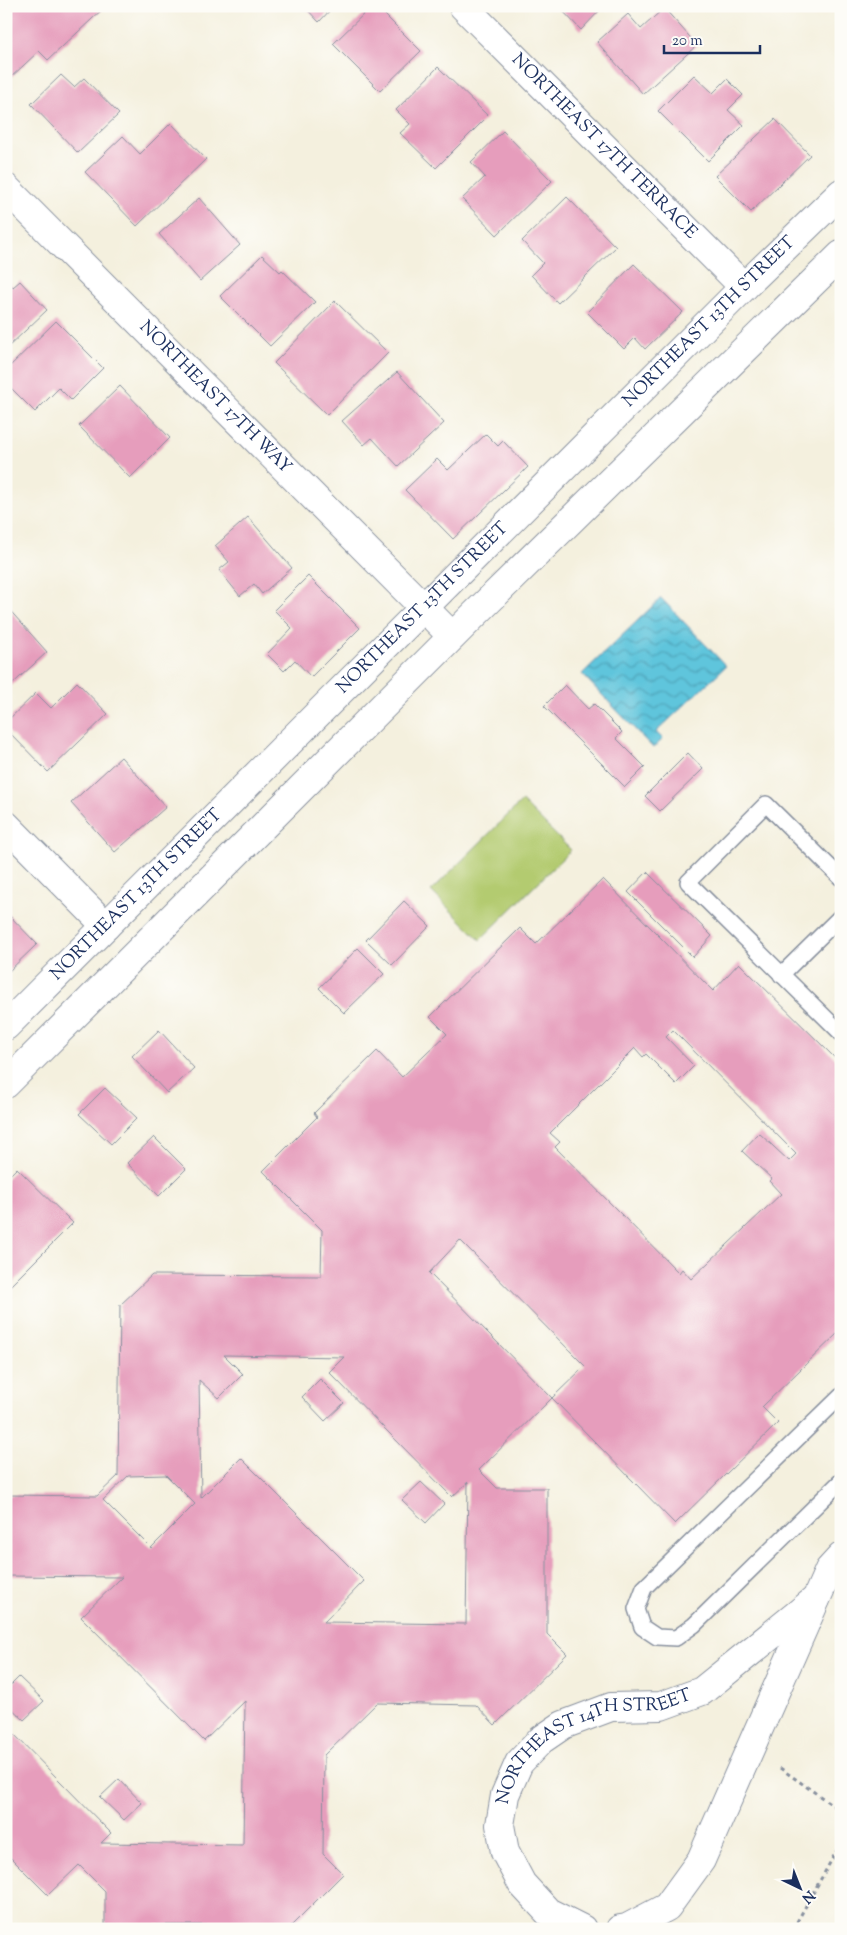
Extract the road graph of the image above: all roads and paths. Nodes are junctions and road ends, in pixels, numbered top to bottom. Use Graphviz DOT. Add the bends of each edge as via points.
graph roads {
  1 [pos="463,6"];
  2 [pos="6,188"];
  3 [pos="841,193"];
  4 [pos="841,255"];
  5 [pos="744,287"];
  6 [pos="424,609"];
  7 [pos="452,636"];
  8 [pos="6,825"];
  9 [pos="841,878"];
  10 [pos="841,916"];
  11 [pos="106,926"];
  12 [pos="781,974"];
  13 [pos="6,1026"];
  14 [pos="841,1034"];
  15 [pos="6,1084"];
  16 [pos="841,1396"];
  17 [pos="841,1481"];
  18 [pos="841,1557"];
  19 [pos="816,1599"];
  20 [pos="780,1768"];
  21 [pos="841,1811"];
  22 [pos="841,1843"];
  23 [pos="582,1929"];
  24 [pos="620,1929"];
  25 [pos="794,1929"];
  1 -- 5 [label="street, NORTHEAST 17TH TERRACE"];
  2 -- 6 [label="street, NORTHEAST 17TH WAY"];
  3 -- 5 [label="street, NORTHEAST 13TH STREET"];
  4 -- 7 [label="street"];
  5 -- 6 [label="street, NORTHEAST 13TH STREET"];
  6 -- 7 [label="street, NORTHEAST 17TH WAY"];
  6 -- 11 [label="street, NORTHEAST 13TH STREET"];
  7 -- 15 [label="street"];
  8 -- 11 [label="street"];
  9 -- 12 [label="lane" via="766,804 688,882"];
  10 -- 12 [label="lane"];
  11 -- 13 [label="street, NORTHEAST 13TH STREET"];
  12 -- 14 [label="lane"];
  16 -- 17 [label="lane" via="644,1588 636,1609 642,1627 657,1637 676,1638 682,1634"];
  18 -- 19 [label="street, NORTHEAST 14TH STREET" via="829,1570"];
  19 -- 23 [label="street, NORTHEAST 14TH STREET" via="702,1691 662,1706 611,1707 564,1725 541,1740 519,1763 505,1795 500,1826 505,1852 522,1884 548,1912"];
  19 -- 24 [label="street, NORTHEAST 14TH STREET" via="701,1860 667,1907"];
  20 -- 21 [label="path"];
  22 -- 25 [label="path"];
}
